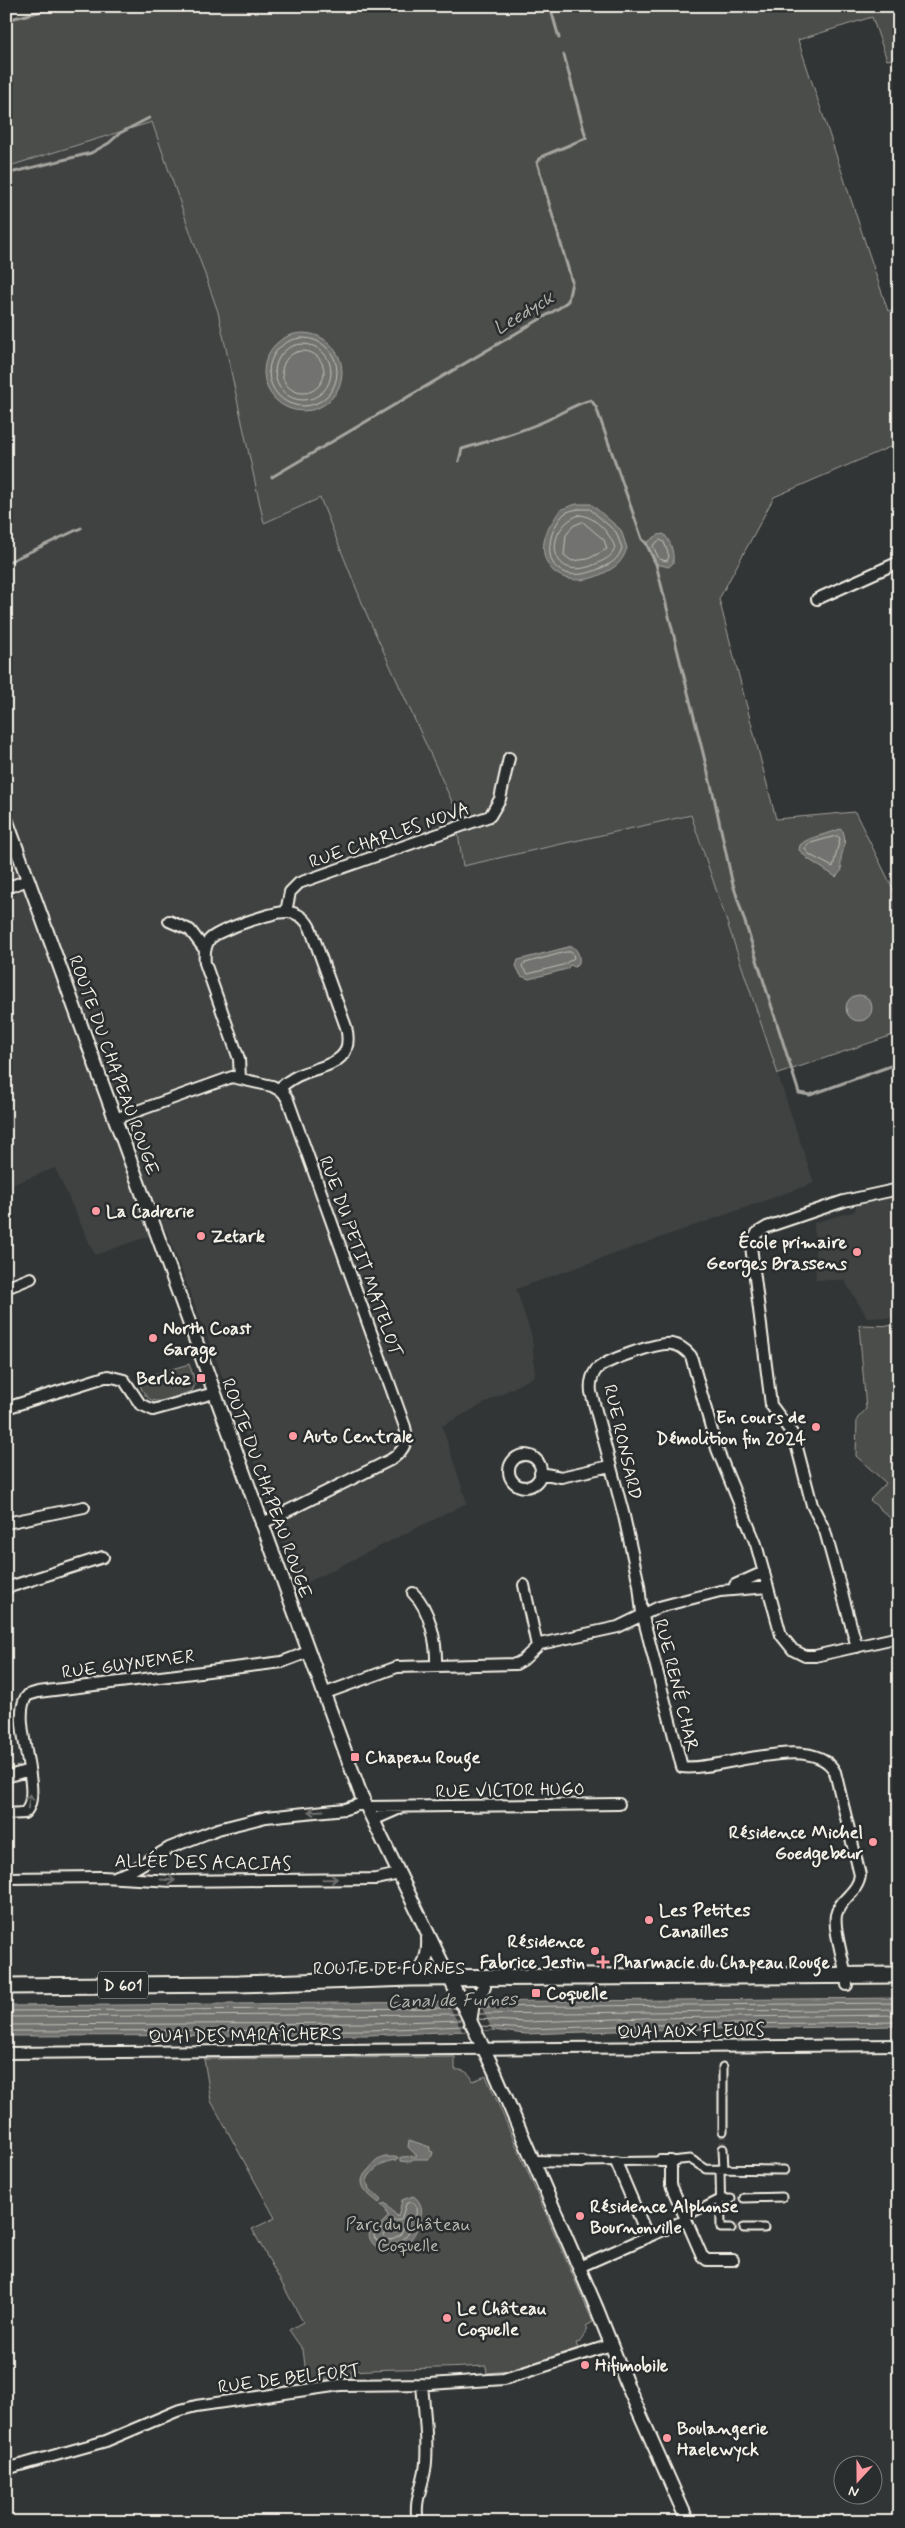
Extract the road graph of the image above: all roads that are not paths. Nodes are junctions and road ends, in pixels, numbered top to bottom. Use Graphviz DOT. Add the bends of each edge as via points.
graph roads {
  1 [pos="899,562"];
  2 [pos="817,599"];
  3 [pos="509,758"];
  4 [pos="6,819"];
  5 [pos="6,835"];
  6 [pos="28,880"];
  7 [pos="6,888"];
  8 [pos="286,912"];
  9 [pos="169,921"];
  10 [pos="205,950"];
  11 [pos="240,1078"];
  12 [pos="278,1089"];
  13 [pos="114,1119"];
  14 [pos="899,1189"];
  15 [pos="30,1278"];
  16 [pos="6,1288"];
  17 [pos="214,1393"];
  18 [pos="6,1408"];
  19 [pos="610,1466"];
  20 [pos="540,1473"];
  21 [pos="84,1507"];
  22 [pos="6,1523"];
  23 [pos="261,1524"];
  24 [pos="103,1557"];
  25 [pos="764,1572"];
  26 [pos="524,1585"];
  27 [pos="768,1587"];
  28 [pos="6,1588"];
  29 [pos="720,1591"];
  30 [pos="413,1593"];
  31 [pos="642,1614"];
  32 [pos="899,1636"];
  33 [pos="537,1646"];
  34 [pos="856,1646"];
  35 [pos="308,1652"];
  36 [pos="436,1666"];
  37 [pos="323,1694"];
  38 [pos="29,1770"];
  39 [pos="6,1777"];
  40 [pos="619,1804"];
  41 [pos="365,1805"];
  42 [pos="402,1808"];
  43 [pos="6,1814"];
  44 [pos="373,1820"];
  45 [pos="147,1859"];
  46 [pos="399,1874"];
  47 [pos="102,1877"];
  48 [pos="6,1878"];
  49 [pos="148,1879"];
  50 [pos="427,1933"];
  51 [pos="899,1975"];
  52 [pos="411,1978"];
  53 [pos="847,1980"];
  54 [pos="239,1984"];
  55 [pos="899,1984"];
  56 [pos="6,1986"];
  57 [pos="484,1987"];
  58 [pos="453,1988"];
  59 [pos="470,2022"];
  60 [pos="899,2045"];
  61 [pos="482,2046"];
  62 [pos="6,2053"];
  63 [pos="724,2066"];
  64 [pos="723,2132"];
  65 [pos="723,2149"];
  66 [pos="534,2161"];
  67 [pos="665,2161"];
  68 [pos="582,2162"];
  69 [pos="616,2162"];
  70 [pos="722,2169"];
  71 [pos="784,2170"];
  72 [pos="782,2197"];
  73 [pos="744,2198"];
  74 [pos="720,2199"];
  75 [pos="731,2199"];
  76 [pos="686,2219"];
  77 [pos="731,2228"];
  78 [pos="744,2228"];
  79 [pos="764,2228"];
  80 [pos="648,2237"];
  81 [pos="733,2260"];
  82 [pos="579,2267"];
  83 [pos="611,2345"];
  84 [pos="422,2384"];
  85 [pos="6,2469"];
  86 [pos="418,2522"];
  87 [pos="688,2522"];
  1 -- 2 [label="street"];
  3 -- 8 [label="street, RUE CHARLES NOVA" via="500,800 490,816 299,883 290,892"];
  4 -- 6 [label="street, ROUTE DU CHAPEAU ROUGE"];
  5 -- 6 [label="street, ROUTE DU CHAPEAU ROUGE"];
  6 -- 7 [label="street"];
  6 -- 13 [label="street, ROUTE DU CHAPEAU ROUGE"];
  8 -- 10 [label="street" via="218,934"];
  8 -- 12 [label="street" via="298,915 310,926 348,1042 340,1059 293,1078"];
  9 -- 10 [label="street" via="190,930"];
  10 -- 11 [label="street" via="206,967 240,1059"];
  11 -- 12 [label="street"];
  11 -- 13 [label="street" via="224,1079"];
  12 -- 23 [label="street, RUE DU PETIT MATELOT" via="288,1100 405,1427 406,1440 402,1450 390,1460"];
  13 -- 17 [label="street, ROUTE DU CHAPEAU ROUGE"];
  14 -- 34 [label="street" via="844,1201 763,1228 754,1237 752,1254 770,1405 794,1436 811,1501 824,1528"];
  15 -- 16 [label="street"];
  17 -- 18 [label="street" via="152,1410 140,1404 124,1380 108,1376"];
  17 -- 23 [label="street, ROUTE DU CHAPEAU ROUGE"];
  19 -- 20 [label="street" via="561,1476"];
  19 -- 25 [label="street, RUE RONSARD" via="591,1392 593,1376 607,1362 660,1345 680,1346 693,1361 717,1449 756,1544"];
  19 -- 31 [label="street, RUE RONSARD" via="626,1525"];
  21 -- 22 [label="street"];
  23 -- 35 [label="street, ROUTE DU CHAPEAU ROUGE"];
  24 -- 28 [label="street"];
  25 -- 27 [label="street, RUE RONSARD"];
  25 -- 29 [label="street"];
  26 -- 33 [label="street"];
  27 -- 29 [label="street"];
  27 -- 34 [label="street, RUE RONSARD" via="781,1635 793,1650 811,1656"];
  29 -- 31 [label="street"];
  30 -- 36 [label="street" via="424,1608"];
  31 -- 33 [label="street" via="618,1627"];
  31 -- 53 [label="street, RUE RENÉ CHAR" via="682,1767 701,1768 758,1756 810,1754 824,1758 833,1768 860,1876 856,1888 842,1903 836,1917"];
  32 -- 34 [label="street, RUE RONSARD"];
  33 -- 36 [label="street" via="516,1664"];
  35 -- 37 [label="street, ROUTE DU CHAPEAU ROUGE"];
  35 -- 38 [label="street, RUE GUYNEMER" via="282,1662 32,1694 26,1697 21,1709"];
  36 -- 37 [label="street" via="394,1668"];
  37 -- 41 [label="street, ROUTE DU CHAPEAU ROUGE"];
  38 -- 39 [label="street"];
  43 -- 38 [label="street, RUE GUYNEMER, one-way" via="21,1814 28,1809 31,1799"];
  40 -- 42 [label="street, RUE VICTOR HUGO"];
  41 -- 42 [label="street, RUE VICTOR HUGO"];
  41 -- 44 [label="street, ROUTE DU CHAPEAU ROUGE"];
  41 -- 45 [label="street, RUE VICTOR HUGO, one-way" via="294,1812 245,1822 196,1837"];
  42 -- 44 [label="street, RUE VICTOR HUGO"];
  44 -- 46 [label="street, ROUTE DU CHAPEAU ROUGE"];
  45 -- 47 [label="street, RUE VICTOR HUGO" via="129,1872"];
  45 -- 49 [label="street" via="144,1871"];
  49 -- 46 [label="street, ALLÉE DES ACACIAS, one-way" via="376,1879"];
  46 -- 50 [label="street, ROUTE DU CHAPEAU ROUGE"];
  47 -- 48 [label="street, ALLÉE DES ACACIAS"];
  47 -- 49 [label="street, ALLÉE DES ACACIAS"];
  50 -- 52 [label="street, ROUTE DU CHAPEAU ROUGE" via="426,1960"];
  50 -- 58 [label="street, ROUTE DU CHAPEAU ROUGE"];
  51 -- 53 [label="main road, ROUTE DE FURNES / D 601"];
  52 -- 54 [label="main road, ROUTE DE FURNES / D 601"];
  52 -- 58 [label="main road, ROUTE DE FURNES / D 601"];
  53 -- 55 [label="main road, ROUTE DE FURNES / D 601"];
  53 -- 57 [label="main road, ROUTE DE FURNES / D 601"];
  53 -- 58 [label="main road, ROUTE DE FURNES / D 601"];
  54 -- 56 [label="main road, ROUTE DE FURNES / D 601"];
  54 -- 58 [label="main road, ROUTE DE FURNES / D 601" via="305,1988"];
  57 -- 58 [label="main road, ROUTE DE FURNES / D 601"];
  57 -- 59 [label="street" via="474,1999"];
  58 -- 59 [label="street, ROUTE DU CHAPEAU ROUGE"];
  59 -- 61 [label="street, ROUTE DU CHAPEAU ROUGE"];
  60 -- 61 [label="street, QUAI AUX FLEURS"];
  61 -- 62 [label="street, QUAI DES MARAÎCHERS"];
  61 -- 66 [label="street, ROUTE DU CHAPEAU ROUGE"];
  63 -- 64 [label="street"];
  65 -- 70 [label="street"];
  66 -- 68 [label="street"];
  66 -- 82 [label="street, ROUTE DU CHAPEAU ROUGE"];
  67 -- 69 [label="street"];
  67 -- 70 [label="street" via="690,2159 702,2168"];
  67 -- 76 [label="street" via="671,2185"];
  68 -- 69 [label="street"];
  69 -- 80 [label="street"];
  70 -- 71 [label="street"];
  70 -- 74 [label="street"];
  72 -- 73 [label="street"];
  74 -- 75 [label="street"];
  74 -- 76 [label="street"];
  74 -- 77 [label="street" via="721,2228"];
  76 -- 80 [label="street"];
  76 -- 81 [label="street" via="703,2258"];
  78 -- 79 [label="street"];
  80 -- 82 [label="street"];
  82 -- 83 [label="street, ROUTE DU CHAPEAU ROUGE"];
  83 -- 84 [label="street, RUE DE BELFORT" via="510,2378"];
  83 -- 87 [label="street, ROUTE DU CHAPEAU ROUGE"];
  84 -- 85 [label="street, RUE DE BELFORT" via="340,2385 196,2406 106,2442"];
  84 -- 86 [label="street" via="427,2458 416,2501"];
}
